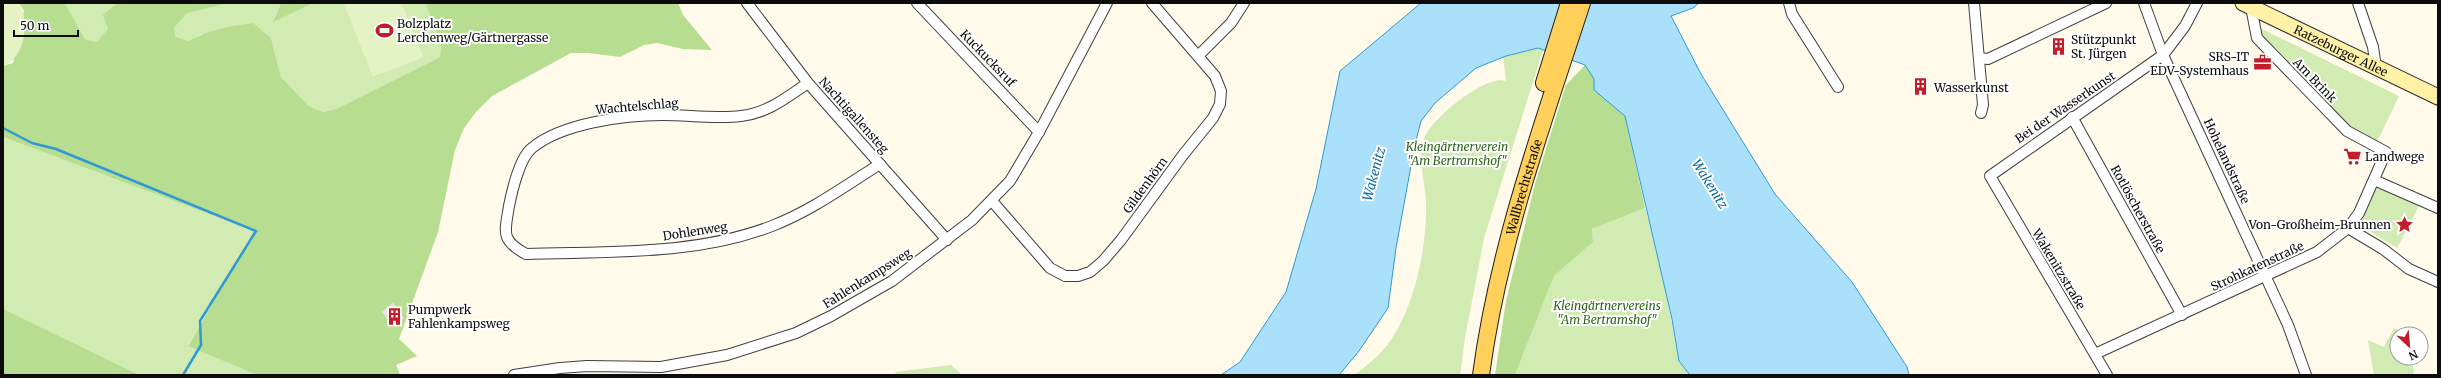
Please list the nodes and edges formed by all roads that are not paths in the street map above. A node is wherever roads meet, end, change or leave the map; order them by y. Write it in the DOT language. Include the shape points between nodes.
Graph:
graph roads {
  1 [pos="747,3"];
  2 [pos="917,3"];
  3 [pos="1107,3"];
  4 [pos="1152,3"];
  5 [pos="1244,3"];
  6 [pos="1569,3"];
  7 [pos="1582,3"];
  8 [pos="1789,3"];
  9 [pos="1974,3"];
  10 [pos="2106,3"];
  11 [pos="2144,3"];
  12 [pos="2197,3"];
  13 [pos="2358,3"];
  14 [pos="2247,5"];
  15 [pos="1199,55"];
  16 [pos="2164,55"];
  17 [pos="1979,58"];
  18 [pos="2376,68"];
  19 [pos="808,83"];
  20 [pos="1838,87"];
  21 [pos="2438,98"];
  22 [pos="1981,113"];
  23 [pos="2072,117"];
  24 [pos="1537,124"];
  25 [pos="1040,132"];
  26 [pos="2386,152"];
  27 [pos="880,164"];
  28 [pos="1990,176"];
  29 [pos="2374,180"];
  30 [pos="992,201"];
  31 [pos="2438,208"];
  32 [pos="2348,228"];
  33 [pos="505,234"];
  34 [pos="947,240"];
  35 [pos="2267,277"];
  36 [pos="2438,282"];
  37 [pos="2182,315"];
  38 [pos="2095,354"];
  39 [pos="528,374"];
  40 [pos="514,375"];
  41 [pos="1471,375"];
  42 [pos="1481,375"];
  43 [pos="2107,375"];
  44 [pos="2306,375"];
  1 -- 19 [label="street, Nachtigallensteg"];
  2 -- 25 [label="street, Kuckucksruf"];
  3 -- 25 [label="street, Fahlenkampsweg"];
  4 -- 15 [label="street, Gildenhörn"];
  5 -- 15 [label="street" via="1232,23"];
  6 -- 24 [label="main road, Wallbrechtstraße"];
  7 -- 24 [label="main road, Wallbrechtstraße"];
  8 -- 20 [label="street" via="1792,14"];
  9 -- 17 [label="street"];
  10 -- 17 [label="street" via="1988,59"];
  11 -- 16 [label="street, Hohelandstraße"];
  12 -- 16 [label="street, Bei der Wasserkunst" via="2185,26"];
  13 -- 18 [label="street" via="2373,47"];
  14 -- 18 [label="main road, Ratzeburger Allee"];
  14 -- 26 [label="street, Am Brink" via="2257,38 2347,131"];
  15 -- 30 [label="street, Gildenhörn" via="1216,76 1221,91 1220,104 1213,118 1183,154 1121,240 1095,269 1071,276 1057,273"];
  16 -- 23 [label="street, Bei der Wasserkunst"];
  16 -- 35 [label="street, Hohelandstraße"];
  17 -- 22 [label="street" via="1983,105"];
  18 -- 21 [label="main road, Ratzeburger Allee"];
  19 -- 27 [label="street, Nachtigallensteg"];
  19 -- 33 [label="street, Wachtelschlag" via="770,109 742,116 660,115 616,119 579,126 553,136 531,148 521,165 511,199"];
  23 -- 28 [label="street, Bei der Wasserkunst"];
  23 -- 37 [label="street, Rotlöscherstraße"];
  24 -- 41 [label="main road, Wallbrechtstraße" via="1499,234 1484,297"];
  24 -- 42 [label="main road, Wallbrechtstraße" via="1508,236"];
  25 -- 30 [label="street, Fahlenkampsweg" via="1010,181"];
  26 -- 29 [label="street, Strohkatenstraße"];
  27 -- 33 [label="street, Dohlenweg" via="819,203 772,226 721,242 664,250 526,254 511,246"];
  27 -- 34 [label="street, Nachtigallensteg"];
  28 -- 38 [label="street, Wakenitzstraße"];
  29 -- 31 [label="street"];
  29 -- 32 [label="street, Strohkatenstraße" via="2364,204"];
  30 -- 34 [label="street, Fahlenkampsweg"];
  32 -- 35 [label="street, Strohkatenstraße" via="2317,252"];
  32 -- 36 [label="street" via="2383,249 2409,269"];
  34 -- 39 [label="street, Fahlenkampsweg" via="892,281 796,334 772,343 700,362 661,367 587,366"];
  35 -- 37 [label="street, Strohkatenstraße"];
  35 -- 44 [label="street, Hohelandstraße"];
  37 -- 38 [label="street, Strohkatenstraße"];
  38 -- 43 [label="street, Wakenitzstraße"];
  39 -- 40 [label="street, Fahlenkampsweg"];
}
